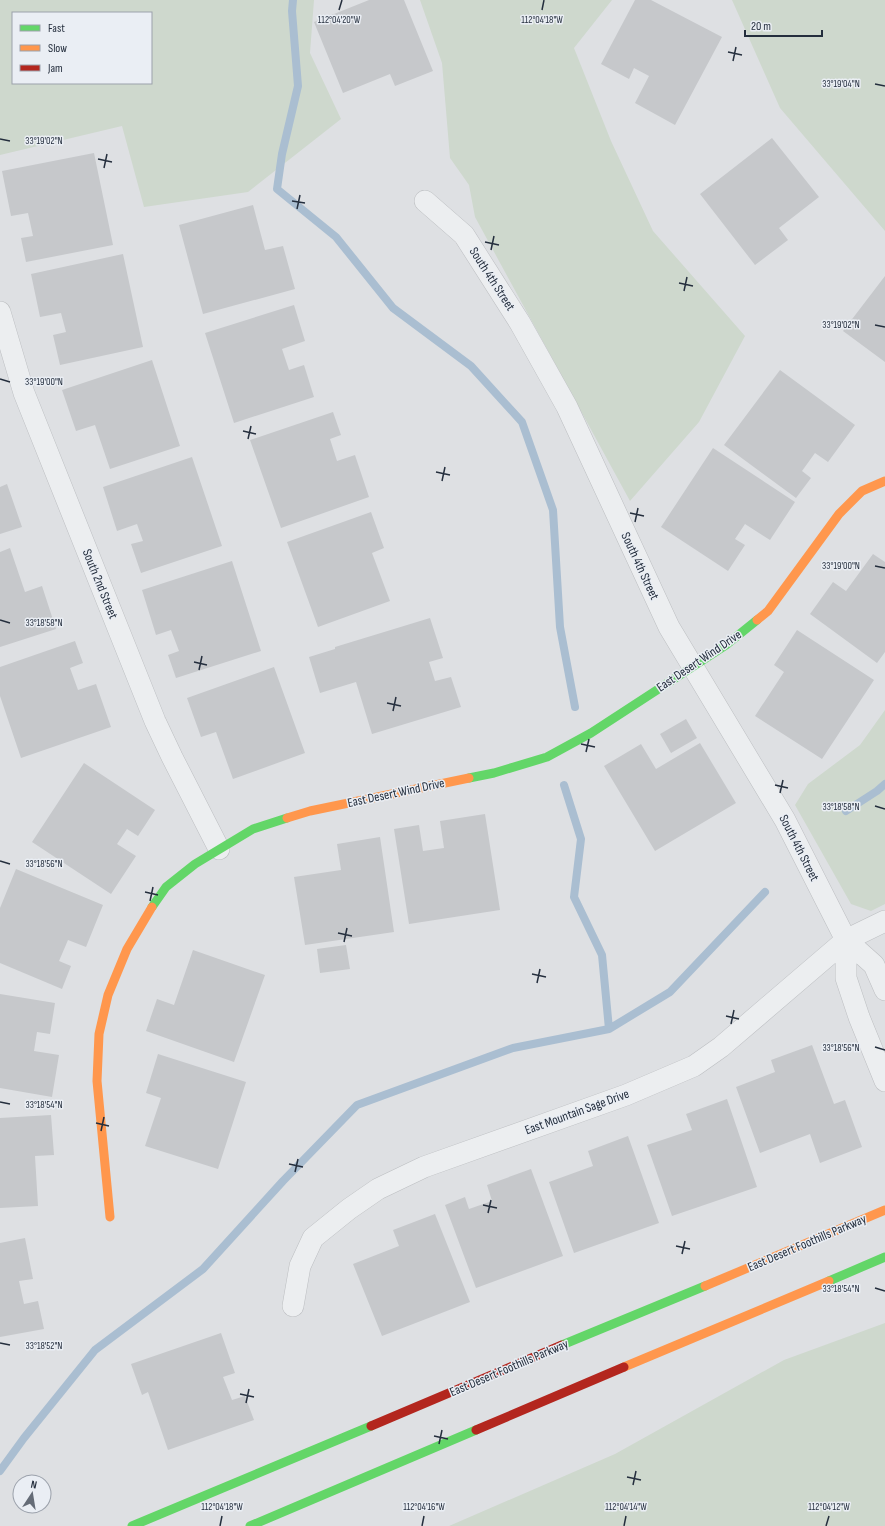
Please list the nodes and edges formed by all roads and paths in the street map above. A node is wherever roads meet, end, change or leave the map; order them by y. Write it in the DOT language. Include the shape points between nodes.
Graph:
graph roads {
  1 [pos="425,201"];
  2 [pos="0,312"];
  3 [pos="885,481"];
  4 [pos="692,667"];
  5 [pos="219,849"];
  6 [pos="885,921"];
  7 [pos="846,940"];
  8 [pos="885,990"];
  9 [pos="883,1070"];
  10 [pos="885,1210"];
  11 [pos="110,1217"];
  12 [pos="885,1257"];
  13 [pos="293,1306"];
  14 [pos="132,1526"];
  15 [pos="250,1526"];
  1 -- 4 [label="street, South 4th Street" via="464,235 520,323 567,407 669,627"];
  2 -- 5 [label="street, South 2nd Street" via="26,400 152,714"];
  3 -- 4 [label="street, East Desert Wind Drive" via="862,490 839,514 768,611 726,645"];
  4 -- 5 [label="street, East Desert Wind Drive" via="590,733 547,757 494,773 310,811 253,829"];
  4 -- 7 [label="street, South 4th Street" via="785,820"];
  5 -- 11 [label="street, East Desert Wind Drive" via="166,887 127,949 108,995 99,1034 97,1081"];
  6 -- 7 [label="street, East Mountain Sage Drive"];
  7 -- 8 [label="street, South 4th Street" via="874,964"];
  7 -- 9 [label="street, South 4th Street" via="846,978 859,1017"];
  7 -- 13 [label="street, East Mountain Sage Drive" via="721,1047 694,1066 626,1094 424,1167 378,1189 313,1238 300,1266"];
  10 -- 14 [label="street, East Desert Foothills Parkway"];
  12 -- 15 [label="street"];
}
